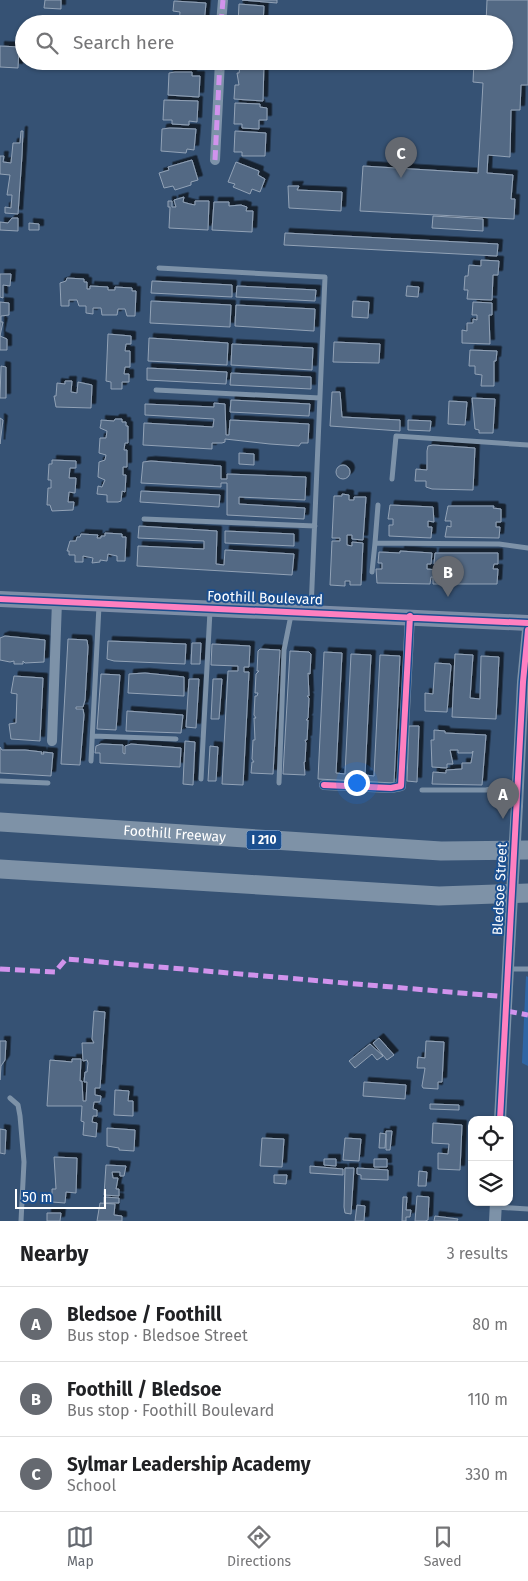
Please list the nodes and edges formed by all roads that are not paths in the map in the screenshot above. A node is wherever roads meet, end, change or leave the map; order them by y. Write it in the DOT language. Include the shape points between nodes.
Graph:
graph roads {
  1 [pos="223,0"];
  2 [pos="222,15"];
  3 [pos="220,70"];
  4 [pos="215,160"];
  5 [pos="159,268"];
  6 [pos="156,390"];
  7 [pos="320,398"];
  8 [pos="528,445"];
  9 [pos="392,480"];
  10 [pos="378,505"];
  11 [pos="144,519"];
  12 [pos="315,526"];
  13 [pos="375,544"];
  14 [pos="528,548"];
  15 [pos="372,572"];
  16 [pos="0,599"];
  17 [pos="57,601"];
  18 [pos="99,603"];
  19 [pos="210,608"];
  20 [pos="292,612"];
  21 [pos="311,612"];
  22 [pos="410,616"];
  23 [pos="528,623"];
  24 [pos="528,630"];
  25 [pos="93,736"];
  26 [pos="176,739"];
  27 [pos="52,740"];
  28 [pos="92,761"];
  29 [pos="201,779"];
  30 [pos="0,781"];
  31 [pos="48,783"];
  32 [pos="279,783"];
  33 [pos="518,783"];
  34 [pos="324,786"];
  35 [pos="422,790"];
  36 [pos="0,822"];
  37 [pos="528,850"];
  38 [pos="0,869"];
  39 [pos="528,893"];
  40 [pos="509,969"];
  41 [pos="528,969"];
  42 [pos="10,1098"];
  43 [pos="500,1116"];
  44 [pos="495,1206"];
  45 [pos="506,1206"];
  46 [pos="528,1208"];
  47 [pos="21,1221"];
  48 [pos="494,1221"];
  1 -- 2 [label="street"];
  3 -- 4 [label="street"];
  5 -- 7 [label="lane" via="325,277"];
  6 -- 7 [label="lane"];
  7 -- 12 [label="lane"];
  8 -- 9 [label="lane" via="396,436"];
  10 -- 13 [label="lane"];
  11 -- 12 [label="lane"];
  12 -- 21 [label="lane"];
  13 -- 14 [label="lane" via="499,544"];
  13 -- 15 [label="lane"];
  16 -- 17 [label="main road, Foothill Boulevard"];
  17 -- 18 [label="main road, Foothill Boulevard"];
  17 -- 27 [label="street"];
  18 -- 19 [label="main road, Foothill Boulevard"];
  18 -- 25 [label="lane"];
  19 -- 20 [label="main road, Foothill Boulevard"];
  19 -- 29 [label="lane"];
  20 -- 21 [label="main road, Foothill Boulevard"];
  20 -- 32 [label="lane" via="284,650"];
  21 -- 22 [label="main road, Foothill Boulevard"];
  22 -- 23 [label="main road, Foothill Boulevard"];
  22 -- 34 [label="street" via="400,786"];
  24 -- 33 [label="street, Bledsoe Street"];
  25 -- 26 [label="lane"];
  25 -- 28 [label="lane"];
  30 -- 31 [label="lane"];
  33 -- 35 [label="lane" via="486,790"];
  33 -- 40 [label="street, Bledsoe Street, bridge"];
  36 -- 37 [label="highway, Foothill Freeway / I 210" via="441,851"];
  38 -- 39 [label="highway" via="439,896"];
  40 -- 41 [label="lane"];
  40 -- 43 [label="street, Bledsoe Street"];
  42 -- 47 [label="lane" via="18,1105 20,1116 24,1162"];
  44 -- 48 [label="street"];
  45 -- 46 [label="lane"];
}
